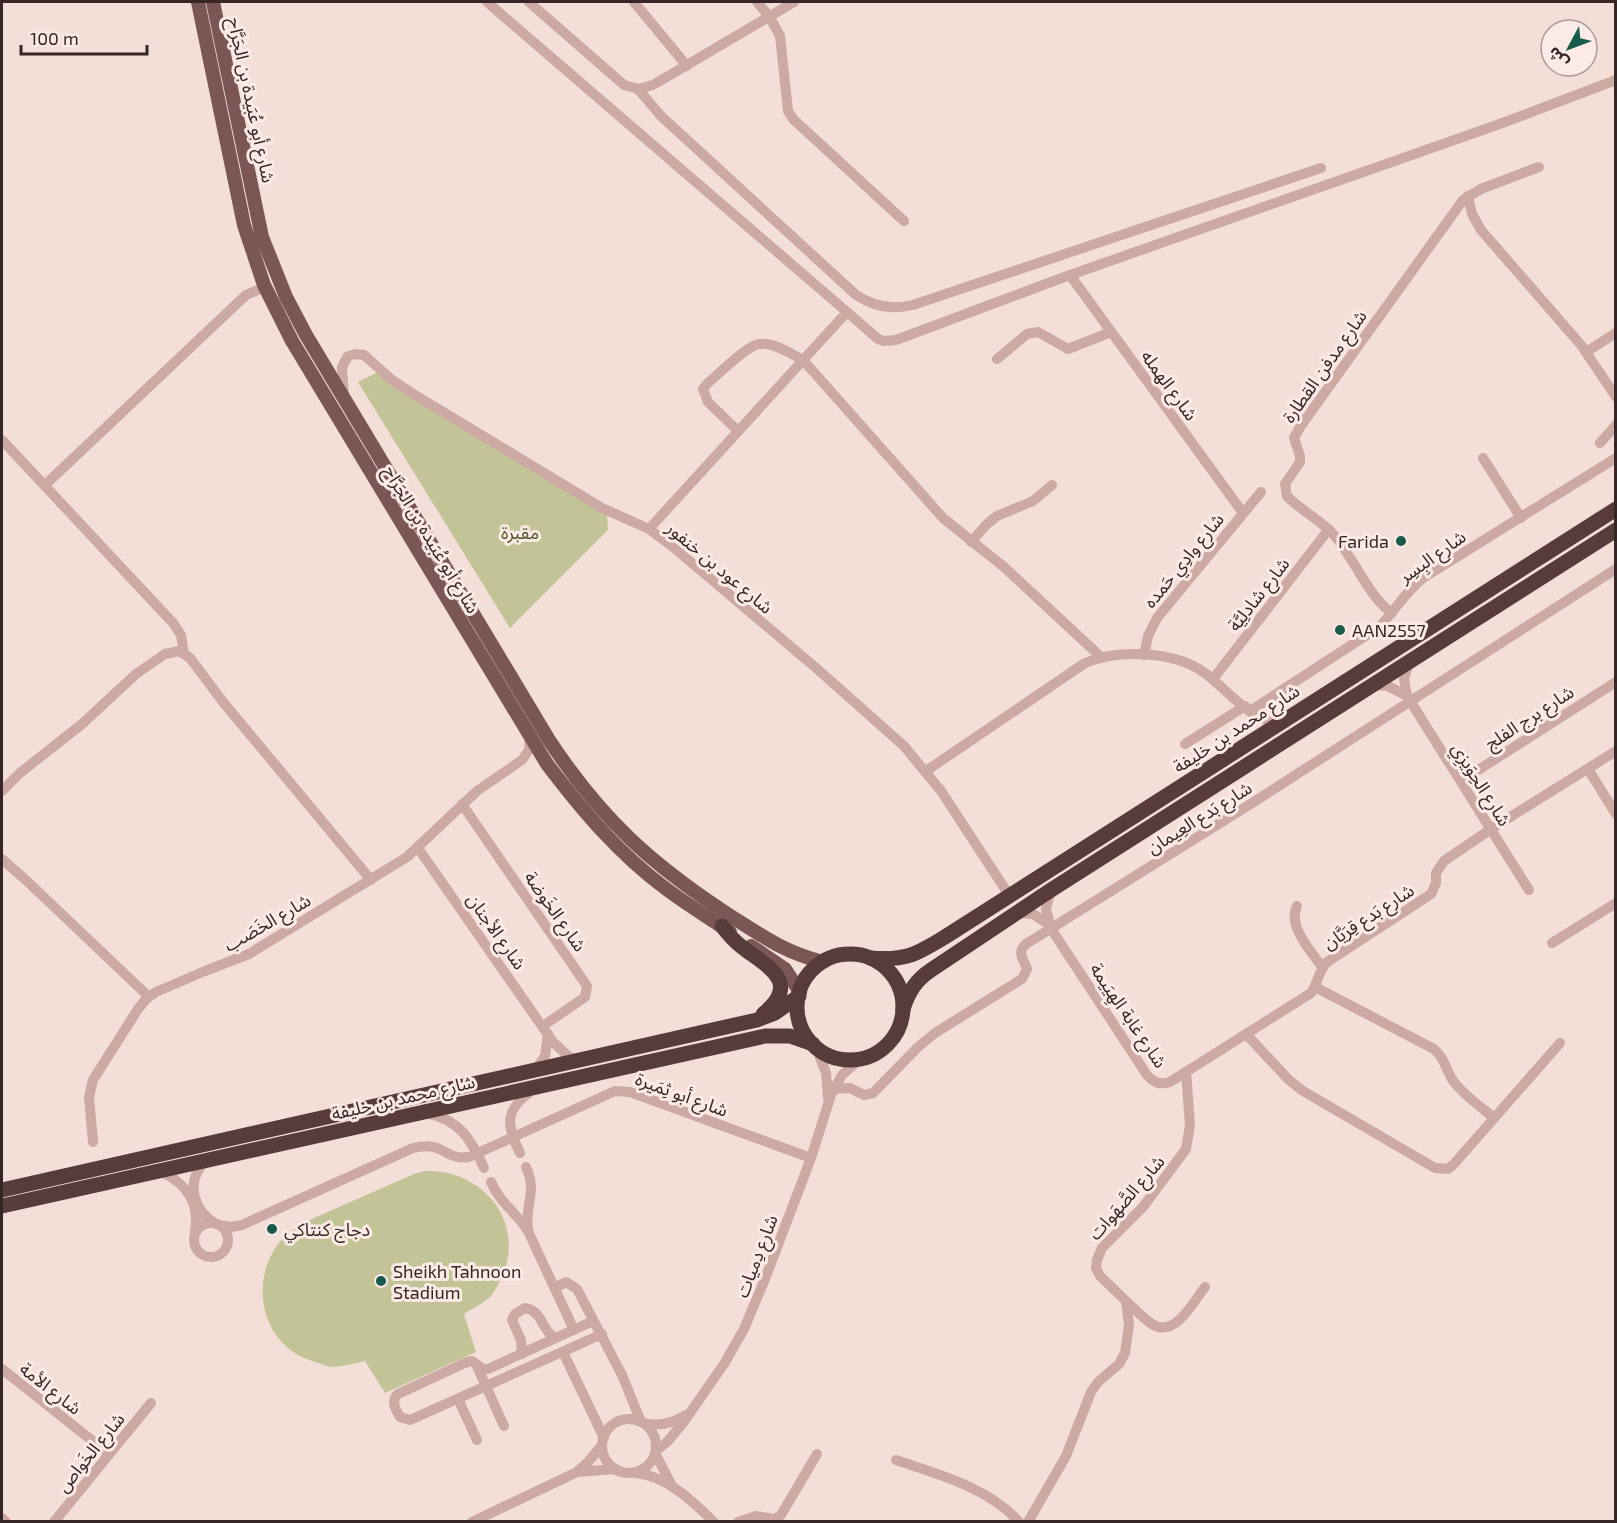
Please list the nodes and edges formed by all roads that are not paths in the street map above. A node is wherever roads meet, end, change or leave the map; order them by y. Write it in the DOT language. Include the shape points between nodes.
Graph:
graph roads {
  1 [pos="198,2"];
  2 [pos="213,2"];
  3 [pos="487,2"];
  4 [pos="529,2"];
  5 [pos="634,2"];
  6 [pos="757,2"];
  7 [pos="794,2"];
  8 [pos="769,16"];
  9 [pos="687,66"];
  10 [pos="1616,80"];
  11 [pos="638,88"];
  12 [pos="1539,167"];
  13 [pos="1321,168"];
  14 [pos="1468,196"];
  15 [pos="904,221"];
  16 [pos="1070,275"];
  17 [pos="265,287"];
  18 [pos="847,312"];
  19 [pos="1111,332"];
  20 [pos="1616,333"];
  21 [pos="1586,352"];
  22 [pos="997,359"];
  23 [pos="803,360"];
  24 [pos="1616,397"];
  25 [pos="344,399"];
  26 [pos="1616,425"];
  27 [pos="738,431"];
  28 [pos="2,440"];
  29 [pos="1600,443"];
  30 [pos="1483,458"];
  31 [pos="1616,458"];
  32 [pos="45,485"];
  33 [pos="1052,485"];
  34 [pos="1261,492"];
  35 [pos="1616,509"];
  36 [pos="1243,513"];
  37 [pos="1521,518"];
  38 [pos="649,529"];
  39 [pos="1329,529"];
  40 [pos="1616,530"];
  41 [pos="970,542"];
  42 [pos="1616,569"];
  43 [pos="1392,613"];
  44 [pos="183,653"];
  45 [pos="1143,655"];
  46 [pos="1101,657"];
  47 [pos="1410,662"];
  48 [pos="1213,679"];
  49 [pos="1616,682"];
  50 [pos="1374,685"];
  51 [pos="1408,698"];
  52 [pos="1247,709"];
  53 [pos="1283,722"];
  54 [pos="530,737"];
  55 [pos="1251,742"];
  56 [pos="1185,744"];
  57 [pos="1616,751"];
  58 [pos="522,760"];
  59 [pos="547,764"];
  60 [pos="1588,769"];
  61 [pos="926,771"];
  62 [pos="1461,781"];
  63 [pos="2,791"];
  64 [pos="462,804"];
  65 [pos="1616,814"];
  66 [pos="1491,829"];
  67 [pos="418,848"];
  68 [pos="2,859"];
  69 [pos="370,880"];
  70 [pos="1052,890"];
  71 [pos="1529,890"];
  72 [pos="1009,895"];
  73 [pos="1616,903"];
  74 [pos="1297,906"];
  75 [pos="1016,913"];
  76 [pos="722,926"];
  77 [pos="1052,928"];
  78 [pos="1551,943"];
  79 [pos="870,958"];
  80 [pos="823,962"];
  81 [pos="1322,968"];
  82 [pos="1315,987"];
  83 [pos="799,994"];
  84 [pos="149,997"];
  85 [pos="903,1008"];
  86 [pos="757,1020"];
  87 [pos="546,1030"];
  88 [pos="1246,1034"];
  89 [pos="1560,1043"];
  90 [pos="814,1046"];
  91 [pos="860,1059"];
  92 [pos="575,1060"];
  93 [pos="537,1068"];
  94 [pos="1186,1072"];
  95 [pos="535,1088"];
  96 [pos="834,1089"];
  97 [pos="828,1101"];
  98 [pos="420,1112"];
  99 [pos="1494,1118"];
  100 [pos="509,1125"];
  101 [pos="462,1131"];
  102 [pos="512,1138"];
  103 [pos="93,1142"];
  104 [pos="520,1153"];
  105 [pos="478,1154"];
  106 [pos="811,1158"];
  107 [pos="206,1162"];
  108 [pos="526,1167"];
  109 [pos="484,1168"];
  110 [pos="162,1172"];
  111 [pos="491,1182"];
  112 [pos="2,1190"];
  113 [pos="531,1196"];
  114 [pos="194,1201"];
  115 [pos="2,1206"];
  116 [pos="507,1206"];
  117 [pos="218,1224"];
  118 [pos="242,1225"];
  119 [pos="528,1230"];
  120 [pos="195,1232"];
  121 [pos="227,1243"];
  122 [pos="1205,1287"];
  123 [pos="555,1288"];
  124 [pos="1126,1301"];
  125 [pos="593,1321"];
  126 [pos="574,1330"];
  127 [pos="602,1334"];
  128 [pos="555,1338"];
  129 [pos="563,1352"];
  130 [pos="522,1354"];
  131 [pos="476,1363"];
  132 [pos="2,1369"];
  133 [pos="486,1386"];
  134 [pos="458,1399"];
  135 [pos="151,1403"];
  136 [pos="691,1411"];
  137 [pos="642,1422"];
  138 [pos="504,1426"];
  139 [pos="477,1440"];
  140 [pos="603,1441"];
  141 [pos="656,1452"];
  142 [pos="109,1454"];
  143 [pos="817,1454"];
  144 [pos="896,1460"];
  145 [pos="616,1469"];
  146 [pos="577,1472"];
  147 [pos="633,1473"];
  148 [pos="672,1486"];
  149 [pos="2,1518"];
  150 [pos="6,1521"];
  151 [pos="54,1521"];
  152 [pos="472,1521"];
  153 [pos="714,1521"];
  154 [pos="738,1521"];
  155 [pos="1019,1521"];
  156 [pos="1028,1521"];
  1 -- 17 [label="main road, شارع أبو عُبَيدة بن الجَرَّاح" via="244,225"];
  2 -- 25 [label="main road, شارع أبو عُبَيدة بن الجَرَّاح" via="262,237 286,297"];
  3 -- 18 [label="street"];
  4 -- 11 [label="street" via="624,84"];
  5 -- 9 [label="street"];
  6 -- 8 [label="street"];
  7 -- 8 [label="street"];
  8 -- 9 [label="street"];
  8 -- 15 [label="street" via="780,36 788,111 793,119"];
  9 -- 11 [label="street" via="653,85"];
  10 -- 16 [label="street"];
  11 -- 13 [label="street" via="661,116 855,294 886,307 913,305"];
  12 -- 14 [label="street, شارع مدفن القطارة"];
  14 -- 21 [label="street" via="1481,230"];
  14 -- 39 [label="street, شارع مدفن القطارة" via="1296,432 1294,444 1300,462 1288,478 1285,490 1291,501"];
  16 -- 18 [label="street" via="891,342 878,339"];
  16 -- 19 [label="street, شارع الهمله"];
  17 -- 32 [label="street" via="246,295"];
  17 -- 54 [label="main road, شارع أبو عُبَيدة بن الجَرَّاح" via="292,341"];
  18 -- 23 [label="street"];
  19 -- 22 [label="street" via="1068,349 1038,332 1027,334"];
  19 -- 36 [label="street, شارع الهمله"];
  20 -- 21 [label="street"];
  21 -- 24 [label="street"];
  23 -- 27 [label="street"];
  23 -- 27 [label="street" via="772,345 759,344 750,347 706,384 703,389 708,402"];
  23 -- 41 [label="street" via="943,518"];
  25 -- 38 [label="street, شارع عود بن خنفور" via="342,367 348,356 364,355 414,395 602,508"];
  25 -- 80 [label="main road, شارع أبو عُبَيدة بن الجَرَّاح" via="549,741 599,808 638,848 688,888 787,951"];
  26 -- 29 [label="street"];
  27 -- 38 [label="street"];
  28 -- 32 [label="street"];
  30 -- 37 [label="street"];
  31 -- 37 [label="street, شارع البِسِر"];
  32 -- 44 [label="street" via="173,623 181,636"];
  33 -- 41 [label="street" via="1033,501 997,516"];
  34 -- 36 [label="street, شارع وادِي حَمده"];
  35 -- 53 [label="highway, شارع محمد بن خليفة"];
  36 -- 45 [label="street, شارع وادِي حَمده" via="1157,618"];
  37 -- 43 [label="street, شارع البِسِر" via="1423,578"];
  38 -- 61 [label="street, شارع عود بن خنفور" via="822,674 904,746"];
  39 -- 43 [label="street, شارع مدفن القطارة"];
  39 -- 48 [label="street, شارع شادلِيَّة"];
  40 -- 47 [label="highway, شارع محمد بن خليفة"];
  41 -- 46 [label="street" via="1004,567"];
  42 -- 51 [label="street, شارع بَدع العِيمان"];
  43 -- 52 [label="street, شارع البِسِر" via="1378,627"];
  44 -- 63 [label="street" via="169,652 142,670"];
  44 -- 69 [label="street"];
  45 -- 46 [label="street"];
  45 -- 48 [label="street" via="1191,664"];
  46 -- 61 [label="street" via="1075,670"];
  47 -- 50 [label="highway, شارع محمد بن خليفة"];
  47 -- 51 [label="street" via="1404,678"];
  48 -- 52 [label="street"];
  49 -- 62 [label="street, شارع برج الفلج"];
  50 -- 51 [label="street" via="1388,686"];
  50 -- 70 [label="highway, شارع محمد بن خليفة"];
  51 -- 62 [label="street, شارع الحِوَيزِي"];
  51 -- 77 [label="street, شارع بَدع العِيمان" via="1249,805"];
  52 -- 53 [label="street" via="1271,723"];
  52 -- 55 [label="street" via="1257,727"];
  52 -- 56 [label="street, شارع البِسِر" via="1223,719"];
  53 -- 55 [label="highway, شارع محمد بن خليفة"];
  54 -- 58 [label="street" via="529,750"];
  54 -- 59 [label="main road, شارع أبو عُبَيدة بن الجَرَّاح"];
  55 -- 72 [label="highway, شارع محمد بن خليفة"];
  57 -- 60 [label="street"];
  58 -- 59 [label="street"];
  58 -- 64 [label="street, شارع الخَصَب"];
  59 -- 76 [label="main road, شارع أبو عُبَيدة بن الجَرَّاح" via="597,827 632,861 671,893"];
  60 -- 65 [label="street"];
  60 -- 66 [label="street"];
  61 -- 72 [label="street, شارع عود بن خنفور"];
  62 -- 66 [label="street, شارع الحِوَيزِي"];
  64 -- 67 [label="street, شارع الخَصَب"];
  64 -- 87 [label="street, شارع الخَوضة" via="587,986 585,997"];
  66 -- 71 [label="street, شارع الحِوَيزِي"];
  66 -- 81 [label="street, شارع بَدع قِرَيَّان" via="1444,861 1427,898"];
  67 -- 69 [label="street, شارع الخَصَب"];
  67 -- 87 [label="street, شارع الأجنان"];
  68 -- 84 [label="street"];
  69 -- 84 [label="street, شارع الخَصَب" via="249,954"];
  70 -- 75 [label="highway, شارع محمد بن خليفة"];
  70 -- 77 [label="street, شارع غابة الهِيَيمة" via="1046,909"];
  72 -- 79 [label="highway, شارع محمد بن خليفة" via="913,955 892,960"];
  73 -- 78 [label="street"];
  74 -- 81 [label="street" via="1295,923"];
  75 -- 77 [label="street, شارع غابة الهِيَيمة" via="1039,917"];
  75 -- 85 [label="highway, شارع محمد بن خليفة" via="920,977"];
  76 -- 83 [label="main road, شارع أبو عُبَيدة بن الجَرَّاح" via="785,969"];
  76 -- 86 [label="highway" via="740,945 771,967 778,979 777,1000"];
  77 -- 94 [label="street, شارع غابة الهِيَيمة" via="1151,1080 1164,1084"];
  77 -- 96 [label="street, شارع بَدع العِيمان" via="1021,950 1026,969 1022,980 935,1033 876,1092 867,1095 850,1088"];
  79 -- 80 [label="highway" via="846,954"];
  79 -- 85 [label="highway" via="894,978"];
  80 -- 83 [label="highway" via="812,970"];
  81 -- 82 [label="street, شارع بَدع قِرَيَّان"];
  82 -- 88 [label="street, شارع غابة الهِيَيمة"];
  82 -- 99 [label="street" via="1434,1048 1452,1079"];
  83 -- 86 [label="highway, شارع محمد بن خليفة" via="775,1013"];
  83 -- 90 [label="highway" via="800,1022"];
  84 -- 103 [label="street, شارع الخَصَب" via="93,1080 89,1097"];
  85 -- 91 [label="highway" via="900,1026 891,1042"];
  86 -- 92 [label="highway, شارع محمد بن خليفة"];
  87 -- 92 [label="street, شارع الأجنان" via="560,1049"];
  87 -- 93 [label="street" via="545,1056"];
  88 -- 94 [label="street, شارع غابة الهِيَيمة"];
  88 -- 99 [label="street" via="1303,1091 1435,1168 1454,1165"];
  89 -- 99 [label="street"];
  90 -- 91 [label="highway" via="829,1056"];
  90 -- 95 [label="highway, شارع محمد بن خليفة" via="790,1036 765,1036"];
  90 -- 97 [label="street, شارع دِميات" via="826,1073"];
  91 -- 96 [label="street, شارع دِميات" via="842,1075"];
  92 -- 93 [label="highway, شارع محمد بن خليفة"];
  93 -- 112 [label="highway, شارع محمد بن خليفة"];
  94 -- 124 [label="street, شارع الصَّهَوات" via="1190,1125 1186,1149 1143,1207 1102,1248 1097,1260 1100,1276"];
  95 -- 98 [label="highway, شارع محمد بن خليفة"];
  95 -- 100 [label="street" via="519,1101"];
  96 -- 97 [label="street, شارع دِميات"];
  97 -- 106 [label="street, شارع دِميات"];
  98 -- 101 [label="street" via="442,1118"];
  98 -- 107 [label="highway, شارع محمد بن خليفة"];
  100 -- 101 [label="street" via="501,1139 493,1142 485,1143"];
  100 -- 102 [label="street"];
  101 -- 105 [label="street"];
  102 -- 104 [label="street"];
  102 -- 105 [label="street, شارع أبو ثِمَيرة"];
  102 -- 106 [label="street, شارع أبو ثِمَيرة" via="608,1094 623,1091"];
  105 -- 109 [label="street"];
  105 -- 118 [label="street, شارع أبو ثِمَيرة" via="462,1158 436,1146 413,1148"];
  106 -- 136 [label="street, شارع دِميات" via="744,1329"];
  107 -- 110 [label="highway, شارع محمد بن خليفة"];
  107 -- 114 [label="street" via="195,1178"];
  108 -- 113 [label="street" via="532,1181"];
  110 -- 114 [label="street" via="182,1184"];
  110 -- 115 [label="highway, شارع محمد بن خليفة"];
  111 -- 116 [label="street"];
  113 -- 116 [label="street" via="521,1205"];
  113 -- 119 [label="street"];
  114 -- 117 [label="street" via="203,1215"];
  114 -- 120 [label="street"];
  116 -- 119 [label="street"];
  117 -- 118 [label="street, شارع أبو ثِمَيرة"];
  117 -- 120 [label="street" via="204,1224"];
  117 -- 121 [label="street" via="226,1232"];
  118 -- 121 [label="street, شارع أبو ثِمَيرة"];
  119 -- 123 [label="street"];
  120 -- 121 [label="street" via="195,1246 205,1256 218,1255"];
  122 -- 124 [label="street, شارع الصَّهَوات" via="1177,1322 1166,1327 1154,1325"];
  123 -- 125 [label="street" via="562,1283 574,1286"];
  123 -- 126 [label="street"];
  124 -- 156 [label="street" via="1129,1325 1125,1353 1091,1392 1066,1456"];
  125 -- 126 [label="street"];
  125 -- 127 [label="street"];
  126 -- 128 [label="street"];
  127 -- 129 [label="street"];
  127 -- 137 [label="street"];
  128 -- 130 [label="street"];
  128 -- 130 [label="street" via="538,1314 525,1308 513,1320"];
  129 -- 133 [label="street"];
  129 -- 140 [label="street"];
  130 -- 131 [label="street" via="488,1369"];
  131 -- 133 [label="street"];
  131 -- 134 [label="street" via="467,1362 398,1394 394,1402 400,1417 410,1420"];
  132 -- 142 [label="street, شارع الأمة"];
  133 -- 134 [label="street"];
  133 -- 138 [label="street"];
  134 -- 139 [label="street"];
  135 -- 142 [label="street, شارع الخَواص"];
  136 -- 137 [label="street, شارع دِميات" via="668,1424"];
  136 -- 141 [label="street, شارع دِميات"];
  137 -- 140 [label="street" via="619,1421 607,1431"];
  137 -- 141 [label="street" via="654,1435"];
  140 -- 145 [label="street" via="604,1455"];
  140 -- 146 [label="street"];
  141 -- 147 [label="street" via="647,1467"];
  141 -- 148 [label="street"];
  142 -- 151 [label="street, شارع الخَواص"];
  143 -- 154 [label="street" via="781,1515"];
  144 -- 155 [label="street" via="988,1496"];
  145 -- 146 [label="street"];
  145 -- 147 [label="street"];
  146 -- 152 [label="street"];
  147 -- 148 [label="street" via="654,1476"];
  148 -- 153 [label="street"];
  149 -- 150 [label="street"];
}
